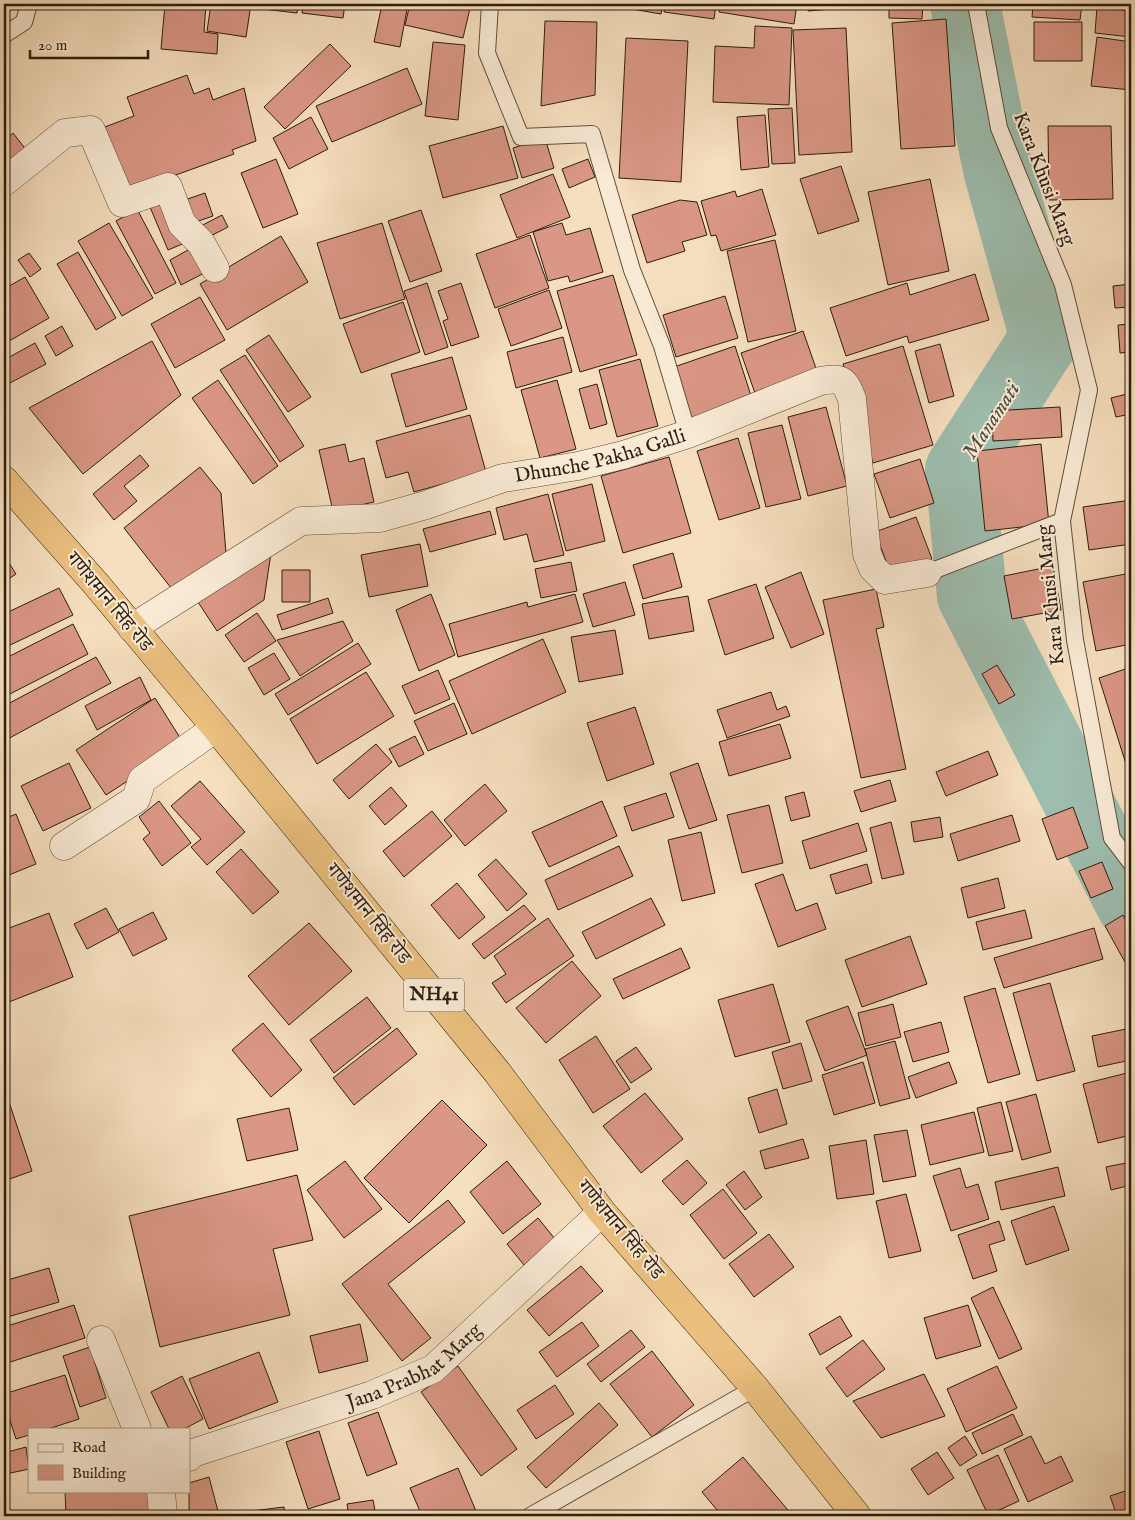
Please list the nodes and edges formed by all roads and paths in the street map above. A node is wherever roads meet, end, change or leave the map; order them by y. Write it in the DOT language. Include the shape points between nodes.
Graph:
graph roads {
  1 [pos="30,4"];
  2 [pos="490,4"];
  3 [pos="976,4"];
  4 [pos="4,35"];
  5 [pos="4,182"];
  6 [pos="215,268"];
  7 [pos="688,434"];
  8 [pos="5,484"];
  9 [pos="1062,521"];
  10 [pos="927,573"];
  11 [pos="132,628"];
  12 [pos="216,728"];
  13 [pos="64,846"];
  14 [pos="1131,863"];
  15 [pos="602,1212"];
  16 [pos="101,1340"];
  17 [pos="755,1388"];
  18 [pos="137,1428"];
  19 [pos="190,1457"];
  20 [pos="161,1492"];
  21 [pos="163,1516"];
  22 [pos="530,1516"];
  23 [pos="856,1516"];
  1 -- 4 [label="lane" via="24,22"];
  2 -- 7 [label="lane" via="487,53 521,137 592,134 632,270 662,346"];
  3 -- 9 [label="lane, Kara Khusi Marg" via="998,128 1063,285 1088,390"];
  5 -- 6 [label="street" via="65,133 91,130 122,203 168,186 182,224 201,244"];
  7 -- 10 [label="street, Dhunche Pakha Galli" via="820,382 837,379 846,384 852,398 867,554 873,568 884,580"];
  7 -- 11 [label="street, Dhunche Pakha Galli" via="578,466 503,478 380,518 301,521"];
  8 -- 11 [label="highway, गणेशमान सिंह रोड / NH41"];
  9 -- 10 [label="lane"];
  9 -- 14 [label="lane, Kara Khusi Marg" via="1075,640 1112,838"];
  11 -- 12 [label="highway, गणेशमान सिंह रोड / NH41"];
  12 -- 13 [label="street" via="142,780 136,798"];
  12 -- 15 [label="highway, गणेशमान सिंह रोड / NH41" via="497,1072"];
  15 -- 17 [label="highway, गणेशमान सिंह रोड / NH41"];
  15 -- 19 [label="street, Jana Prabhat Marg" via="433,1369 372,1395"];
  16 -- 18 [label="street"];
  17 -- 22 [label="lane"];
  17 -- 23 [label="highway, गणेशमान सिंह रोड / NH41"];
  20 -- 21 [label="street"];
}
